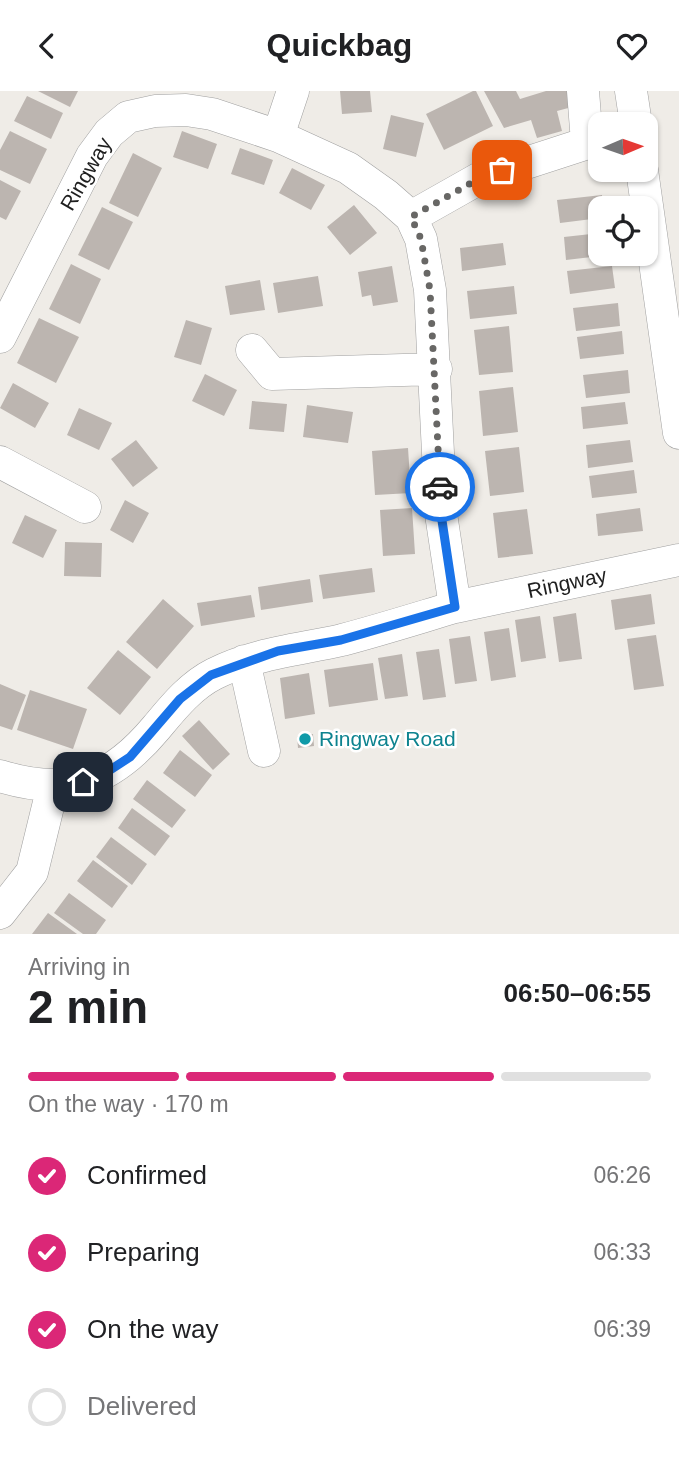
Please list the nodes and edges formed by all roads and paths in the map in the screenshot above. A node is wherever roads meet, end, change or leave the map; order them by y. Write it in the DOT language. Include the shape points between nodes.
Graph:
graph roads {
  1 [pos="293,91"];
  2 [pos="583,91"];
  3 [pos="631,91"];
  4 [pos="634,112"];
  5 [pos="588,113"];
  6 [pos="278,135"];
  7 [pos="588,142"];
  8 [pos="644,182"];
  9 [pos="411,217"];
  10 [pos="0,337"];
  11 [pos="252,351"];
  12 [pos="436,369"];
  13 [pos="676,390"];
  14 [pos="679,433"];
  15 [pos="0,462"];
  16 [pos="85,507"];
  17 [pos="679,560"];
  18 [pos="455,607"];
  19 [pos="244,661"];
  20 [pos="264,751"];
  21 [pos="0,776"];
  22 [pos="53,786"];
  23 [pos="0,913"];
  1 -- 6 [label="street"];
  2 -- 5 [label="street"];
  3 -- 4 [label="street"];
  6 -- 9 [label="street, Ringway" via="348,168"];
  6 -- 10 [label="street, Ringway" via="186,110 128,117 92,156"];
  7 -- 9 [label="street" via="480,178"];
  8 -- 13 [label="street"];
  9 -- 12 [label="street, Ringway" via="421,239 430,290"];
  11 -- 12 [label="street" via="272,374"];
  12 -- 18 [label="street, Ringway" via="441,514"];
  13 -- 14 [label="street"];
  15 -- 16 [label="street"];
  17 -- 18 [label="street, Ringway"];
  18 -- 19 [label="street, Ringway" via="341,640"];
  19 -- 20 [label="street"];
  19 -- 22 [label="street, Ringway" via="211,675 180,699 130,757 83,782"];
  21 -- 22 [label="street, Ringway"];
  22 -- 23 [label="street" via="32,872"];
}
